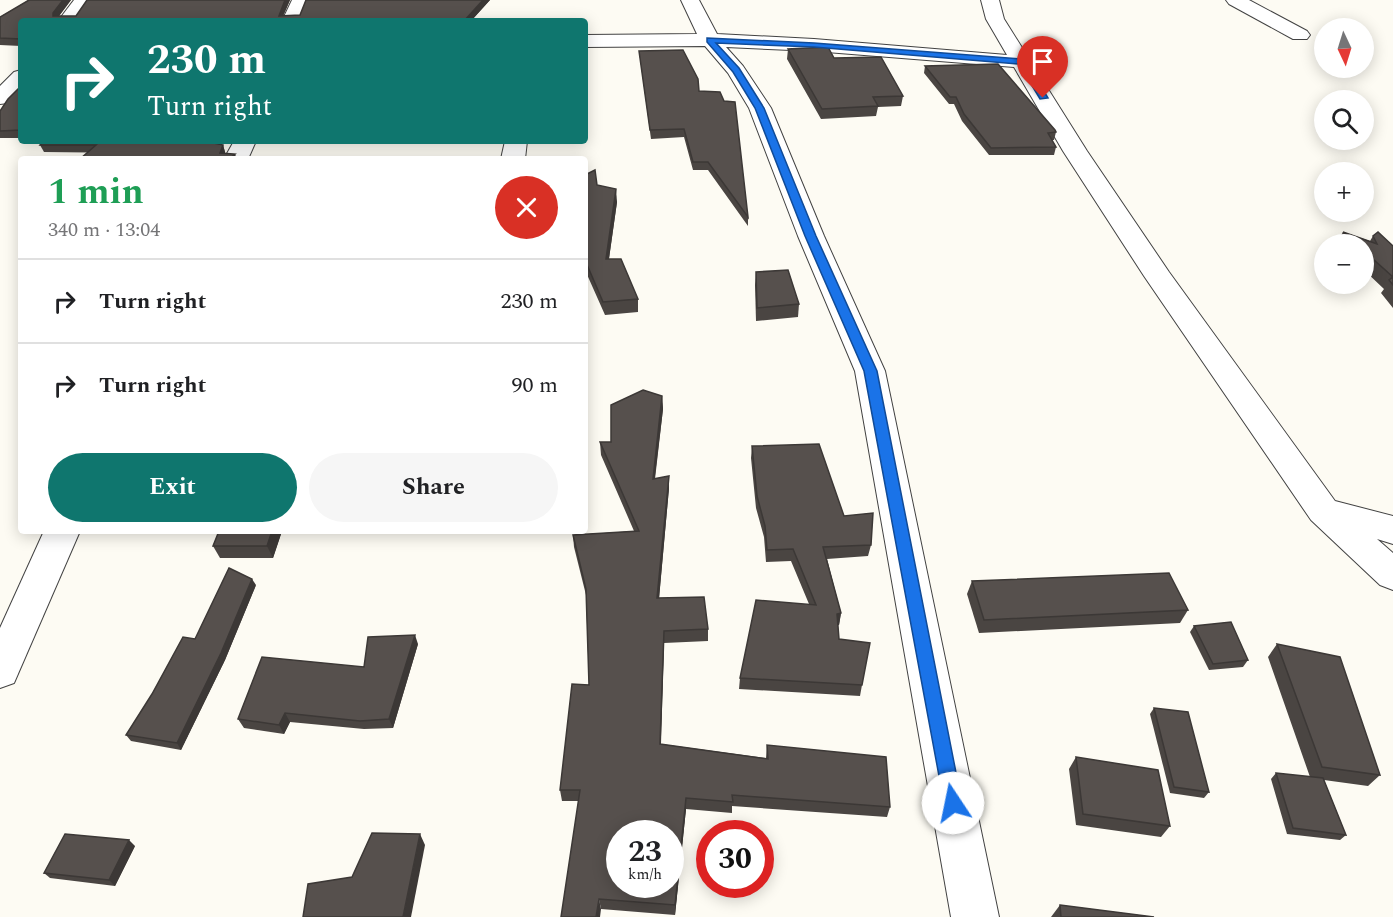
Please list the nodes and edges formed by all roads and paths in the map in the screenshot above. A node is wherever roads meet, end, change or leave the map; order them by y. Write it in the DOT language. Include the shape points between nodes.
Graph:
graph roads {
  1 [pos="83,0"];
  2 [pos="302,0"];
  3 [pos="690,0"];
  4 [pos="990,0"];
  5 [pos="1235,0"];
  6 [pos="69,18"];
  7 [pos="293,18"];
  8 [pos="1300,35"];
  9 [pos="710,40"];
  10 [pos="588,41"];
  11 [pos="1022,62"];
  12 [pos="18,79"];
  13 [pos="0,98"];
  14 [pos="1323,511"];
  15 [pos="1393,530"];
  16 [pos="61,534"];
  17 [pos="1393,575"];
  18 [pos="0,670"];
  19 [pos="975,917"];
  1 -- 6 [label="street"];
  2 -- 7 [label="street"];
  3 -- 9 [label="street"];
  4 -- 11 [label="street" via="995,19"];
  5 -- 8 [label="street"];
  9 -- 10 [label="street"];
  9 -- 11 [label="street"];
  9 -- 19 [label="street" via="736,70 760,108 870,371"];
  11 -- 14 [label="street" via="1075,151 1158,276"];
  12 -- 13 [label="street"];
  14 -- 15 [label="street"];
  14 -- 17 [label="street"];
  16 -- 18 [label="street"];
}
